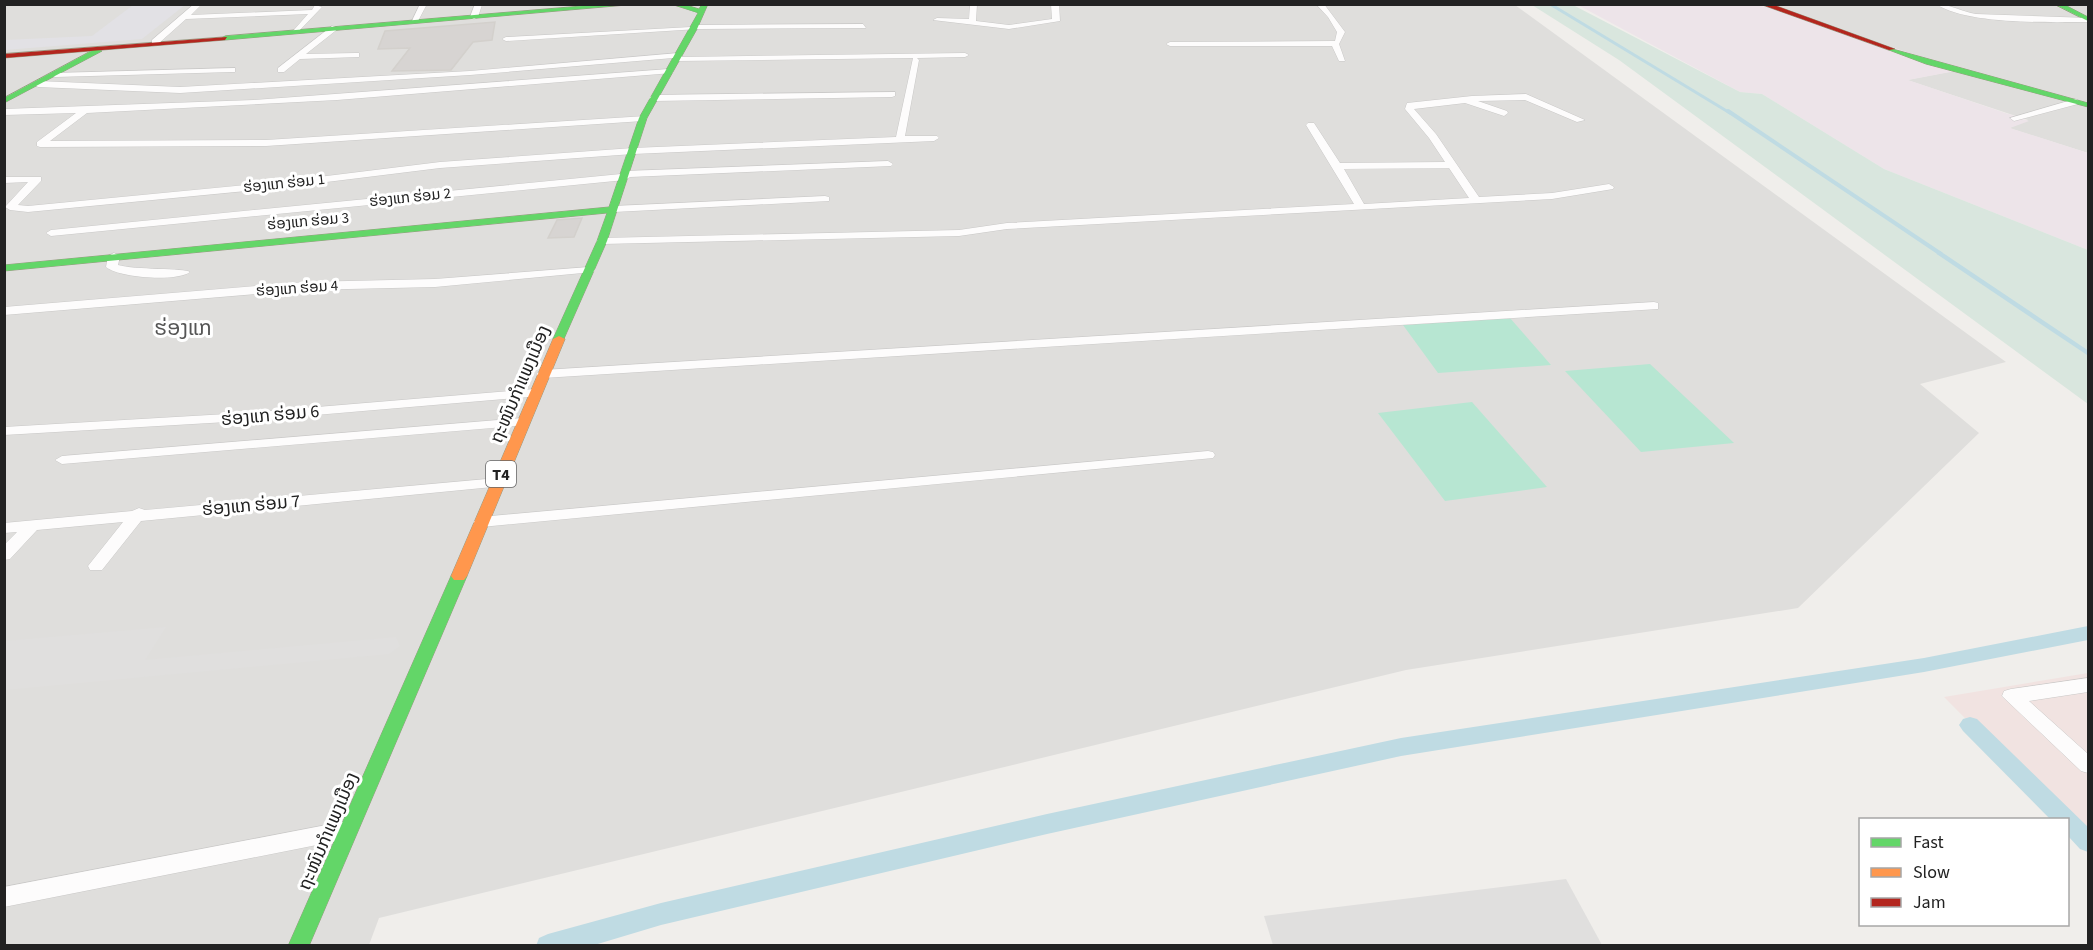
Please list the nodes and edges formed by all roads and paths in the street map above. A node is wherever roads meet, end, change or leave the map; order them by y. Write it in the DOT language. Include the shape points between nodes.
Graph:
graph roads {
  1 [pos="199,4"];
  2 [pos="424,4"];
  3 [pos="635,4"];
  4 [pos="674,4"];
  5 [pos="975,4"];
  6 [pos="1055,4"];
  7 [pos="1319,4"];
  8 [pos="1763,4"];
  9 [pos="1939,4"];
  10 [pos="2057,4"];
  11 [pos="581,6"];
  12 [pos="318,8"];
  13 [pos="703,8"];
  14 [pos="476,11"];
  15 [pos="185,17"];
  16 [pos="937,20"];
  17 [pos="2088,20"];
  18 [pos="414,21"];
  19 [pos="972,21"];
  20 [pos="863,26"];
  21 [pos="335,28"];
  22 [pos="695,28"];
  23 [pos="297,31"];
  24 [pos="506,39"];
  25 [pos="155,42"];
  26 [pos="1170,44"];
  27 [pos="1333,44"];
  28 [pos="107,46"];
  29 [pos="356,55"];
  30 [pos="965,55"];
  31 [pos="4,56"];
  32 [pos="296,57"];
  33 [pos="678,57"];
  34 [pos="915,60"];
  35 [pos="1342,60"];
  36 [pos="232,70"];
  37 [pos="281,70"];
  38 [pos="669,71"];
  39 [pos="54,75"];
  40 [pos="38,84"];
  41 [pos="892,94"];
  42 [pos="652,98"];
  43 [pos="1466,99"];
  44 [pos="4,101"];
  45 [pos="2082,103"];
  46 [pos="84,111"];
  47 [pos="4,112"];
  48 [pos="1504,113"];
  49 [pos="643,118"];
  50 [pos="2014,118"];
  51 [pos="1580,120"];
  52 [pos="1311,125"];
  53 [pos="934,138"];
  54 [pos="900,140"];
  55 [pos="633,151"];
  56 [pos="888,164"];
  57 [pos="1452,165"];
  58 [pos="1337,166"];
  59 [pos="625,176"];
  60 [pos="4,180"];
  61 [pos="1609,187"];
  62 [pos="825,199"];
  63 [pos="1476,201"];
  64 [pos="1361,207"];
  65 [pos="614,209"];
  66 [pos="51,232"];
  67 [pos="602,242"];
  68 [pos="114,256"];
  69 [pos="4,268"];
  70 [pos="589,270"];
  71 [pos="184,272"];
  72 [pos="1653,306"];
  73 [pos="4,311"];
  74 [pos="543,374"];
  75 [pos="535,393"];
  76 [pos="522,422"];
  77 [pos="4,431"];
  78 [pos="1208,455"];
  79 [pos="62,460"];
  80 [pos="498,483"];
  81 [pos="139,513"];
  82 [pos="481,522"];
  83 [pos="33,525"];
  84 [pos="4,528"];
  85 [pos="4,555"];
  86 [pos="96,566"];
  87 [pos="2088,685"];
  88 [pos="2088,765"];
  89 [pos="347,830"];
  90 [pos="4,897"];
  91 [pos="300,941"];
  1 -- 15 [label="street"];
  2 -- 18 [label="street"];
  3 -- 11 [label="main road"];
  4 -- 13 [label="main road"];
  5 -- 19 [label="street"];
  6 -- 19 [label="street" via="1058,20 1047,24 996,27"];
  7 -- 27 [label="street" via="1341,32 1338,42"];
  8 -- 45 [label="main road" via="1929,62"];
  9 -- 17 [label="street" via="1976,16"];
  10 -- 17 [label="main road"];
  11 -- 14 [label="main road"];
  12 -- 15 [label="street"];
  12 -- 23 [label="street"];
  13 -- 22 [label="main road, ຖະໜົນກຳແພງເມືອງ / T4"];
  14 -- 18 [label="main road"];
  15 -- 25 [label="street"];
  16 -- 19 [label="street"];
  18 -- 21 [label="main road"];
  20 -- 22 [label="street"];
  21 -- 23 [label="main road"];
  21 -- 32 [label="street"];
  22 -- 24 [label="street"];
  22 -- 33 [label="main road, ຖະໜົນກຳແພງເມືອງ / T4"];
  23 -- 25 [label="main road"];
  25 -- 28 [label="main road"];
  26 -- 27 [label="street"];
  27 -- 35 [label="street"];
  28 -- 31 [label="main road"];
  28 -- 39 [label="main road"];
  29 -- 32 [label="street"];
  30 -- 33 [label="street"];
  32 -- 37 [label="street"];
  33 -- 38 [label="main road, ຖະໜົນກຳແພງເມືອງ / T4"];
  33 -- 40 [label="street" via="180,90"];
  34 -- 54 [label="street"];
  36 -- 39 [label="street"];
  38 -- 42 [label="main road, ຖະໜົນກຳແພງເມືອງ / T4"];
  38 -- 46 [label="street" via="365,96"];
  39 -- 40 [label="main road"];
  40 -- 44 [label="main road"];
  41 -- 42 [label="street"];
  42 -- 49 [label="main road, ຖະໜົນກຳແພງເມືອງ / T4"];
  43 -- 48 [label="street"];
  43 -- 51 [label="street" via="1526,96"];
  43 -- 57 [label="street" via="1410,105 1409,109"];
  45 -- 50 [label="street"];
  46 -- 47 [label="street"];
  46 -- 49 [label="street" via="40,144 266,143"];
  49 -- 55 [label="main road, ຖະໜົນກຳແພງເມືອງ / T4"];
  52 -- 58 [label="street"];
  53 -- 54 [label="street"];
  54 -- 55 [label="street"];
  55 -- 59 [label="main road, ຖະໜົນກຳແພງເມືອງ / T4"];
  55 -- 60 [label="street, ຮ່ອງແກ ຮ່ອມ 1" via="440,165 28,209 10,207 37,179"];
  56 -- 59 [label="street, ຮ່ອງແກ ຮ່ອມ 2"];
  57 -- 58 [label="street"];
  57 -- 63 [label="street"];
  58 -- 64 [label="street"];
  59 -- 65 [label="main road, ຖະໜົນກຳແພງເມືອງ / T4"];
  59 -- 66 [label="street, ຮ່ອງແກ ຮ່ອມ 2"];
  61 -- 63 [label="street"];
  62 -- 65 [label="street"];
  63 -- 64 [label="street"];
  64 -- 67 [label="street" via="1017,226 959,233"];
  65 -- 67 [label="main road, ຖະໜົນກຳແພງເມືອງ / T4"];
  65 -- 68 [label="main road, ຮ່ອງແກ ຮ່ອມ 3"];
  67 -- 70 [label="main road, ຖະໜົນກຳແພງເມືອງ / T4"];
  68 -- 69 [label="main road, ຮ່ອງແກ ຮ່ອມ 3"];
  68 -- 71 [label="street" via="112,267 126,272"];
  70 -- 73 [label="street, ຮ່ອງແກ ຮ່ອມ 4" via="435,283 305,286"];
  70 -- 74 [label="main road, ຖະໜົນກຳແພງເມືອງ / T4"];
  72 -- 74 [label="street"];
  74 -- 75 [label="main road, ຖະໜົນກຳແພງເມືອງ / T4"];
  75 -- 76 [label="main road, ຖະໜົນກຳແພງເມືອງ / T4"];
  75 -- 77 [label="street, ຮ່ອງແກ ຮ່ອມ 6" via="244,417"];
  76 -- 79 [label="street"];
  76 -- 80 [label="main road, ຖະໜົນກຳແພງເມືອງ / T4"];
  78 -- 82 [label="street"];
  80 -- 81 [label="street, ຮ່ອງແກ ຮ່ອມ 7"];
  80 -- 82 [label="main road, ຖະໜົນກຳແພງເມືອງ / T4"];
  81 -- 83 [label="street, ຮ່ອງແກ ຮ່ອມ 7"];
  81 -- 86 [label="street"];
  82 -- 89 [label="main road, ຖະໜົນກຳແພງເມືອງ / T4" via="432,644"];
  83 -- 84 [label="street, ຮ່ອງແກ ຮ່ອມ 7"];
  83 -- 85 [label="street"];
  87 -- 88 [label="street" via="2011,696"];
  89 -- 90 [label="street"];
  89 -- 91 [label="main road, ຖະໜົນກຳແພງເມືອງ / T4"];
}
